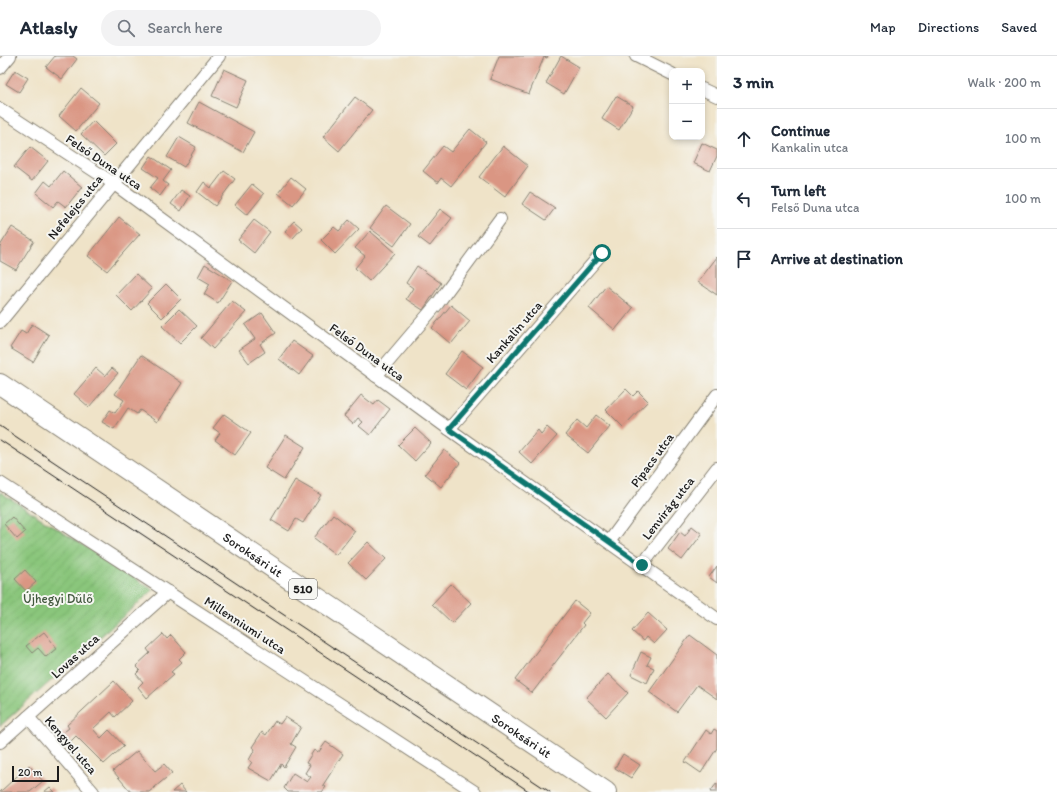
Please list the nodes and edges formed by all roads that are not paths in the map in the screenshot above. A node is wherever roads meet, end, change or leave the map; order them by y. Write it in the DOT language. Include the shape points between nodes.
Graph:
graph roads {
  1 [pos="10,56"];
  2 [pos="218,56"];
  3 [pos="636,56"];
  4 [pos="0,68"];
  5 [pos="669,72"];
  6 [pos="705,90"];
  7 [pos="717,96"];
  8 [pos="0,109"];
  9 [pos="113,183"];
  10 [pos="500,219"];
  11 [pos="602,253"];
  12 [pos="0,322"];
  13 [pos="376,376"];
  14 [pos="0,384"];
  15 [pos="717,395"];
  16 [pos="449,429"];
  17 [pos="717,468"];
  18 [pos="0,483"];
  19 [pos="609,542"];
  20 [pos="642,565"];
  21 [pos="168,592"];
  22 [pos="717,619"];
  23 [pos="28,717"];
  24 [pos="0,742"];
  25 [pos="93,792"];
  26 [pos="475,792"];
  27 [pos="606,792"];
  1 -- 4 [label="street"];
  2 -- 9 [label="street, Nefelejcs utca"];
  3 -- 5 [label="street"];
  6 -- 7 [label="street"];
  8 -- 9 [label="street, Felső Duna utca"];
  9 -- 12 [label="street, Nefelejcs utca"];
  9 -- 13 [label="street, Felső Duna utca"];
  10 -- 13 [label="street" via="438,303"];
  11 -- 16 [label="street, Kankalin utca"];
  13 -- 16 [label="street, Felső Duna utca"];
  14 -- 27 [label="main road, Soroksári út / 510"];
  15 -- 19 [label="street, Pipacs utca"];
  16 -- 19 [label="street, Felső Duna utca"];
  17 -- 20 [label="street, Lenvirág utca"];
  18 -- 21 [label="street, Millenniumi utca"];
  19 -- 20 [label="street, Felső Duna utca"];
  20 -- 22 [label="street, Felső Duna utca"];
  21 -- 23 [label="street, Lovas utca"];
  21 -- 26 [label="street, Millenniumi utca"];
  23 -- 24 [label="street, Lovas utca"];
  23 -- 25 [label="street, Kengyel utca"];
}
